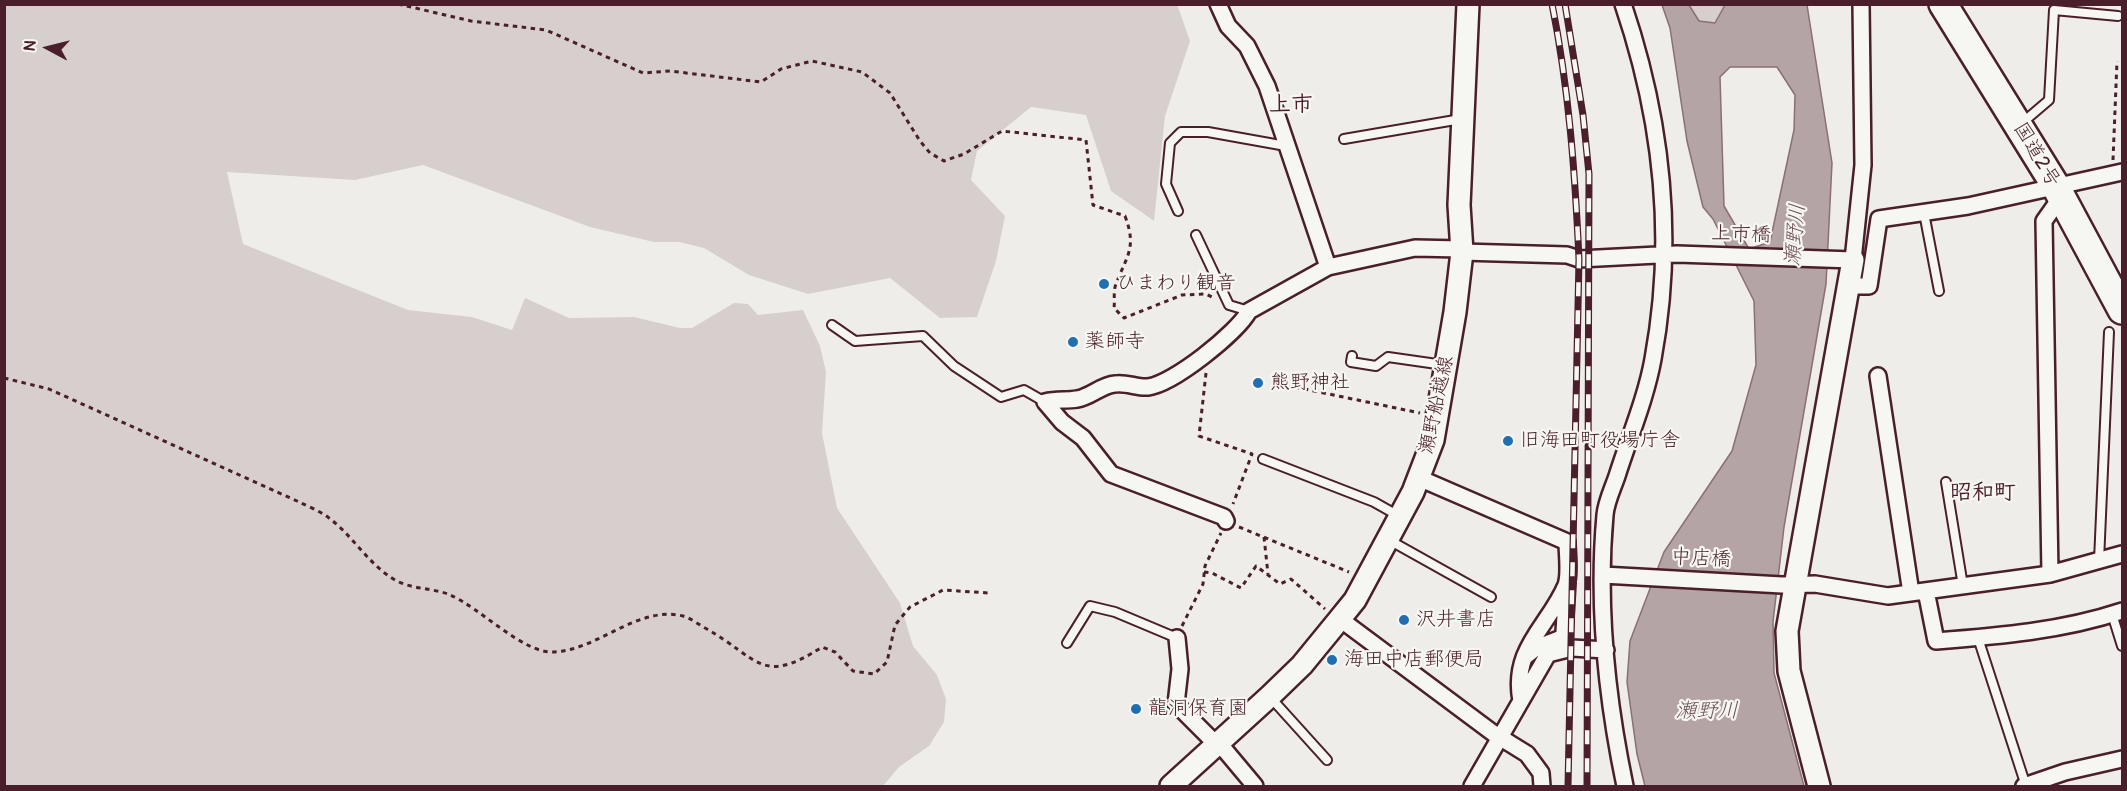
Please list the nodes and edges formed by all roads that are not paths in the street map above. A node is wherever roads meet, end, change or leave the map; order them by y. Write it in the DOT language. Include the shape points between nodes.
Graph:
graph roads {
  1 [pos="1218,4"];
  2 [pos="1468,4"];
  3 [pos="1623,4"];
  4 [pos="1861,4"];
  5 [pos="1943,4"];
  6 [pos="2118,16"];
  7 [pos="1461,119"];
  8 [pos="2018,126"];
  9 [pos="1344,139"];
  10 [pos="1288,146"];
  11 [pos="2118,173"];
  12 [pos="2058,191"];
  13 [pos="1179,211"];
  14 [pos="1924,213"];
  15 [pos="1196,234"];
  16 [pos="1462,250"];
  17 [pos="1671,255"];
  18 [pos="1846,260"];
  19 [pos="1328,267"];
  20 [pos="1849,286"];
  21 [pos="1939,291"];
  22 [pos="1249,310"];
  23 [pos="2116,320"];
  24 [pos="832,325"];
  25 [pos="1352,356"];
  26 [pos="1446,365"];
  27 [pos="1878,376"];
  28 [pos="1046,402"];
  29 [pos="1263,459"];
  30 [pos="1419,478"];
  31 [pos="1946,482"];
  32 [pos="1400,517"];
  33 [pos="1226,521"];
  34 [pos="1388,539"];
  35 [pos="2122,554"];
  36 [pos="2099,562"];
  37 [pos="2050,574"];
  38 [pos="1610,575"];
  39 [pos="1567,583"];
  40 [pos="1788,584"];
  41 [pos="1963,586"];
  42 [pos="1918,592"];
  43 [pos="1491,597"];
  44 [pos="2117,612"];
  45 [pos="1339,620"];
  46 [pos="1177,638"];
  47 [pos="1978,638"];
  48 [pos="1067,643"];
  49 [pos="1563,643"];
  50 [pos="2122,646"];
  51 [pos="1606,650"];
  52 [pos="1526,656"];
  53 [pos="1270,696"];
  54 [pos="1521,700"];
  55 [pos="1503,737"];
  56 [pos="1218,744"];
  57 [pos="2122,759"];
  58 [pos="1327,760"];
  59 [pos="1172,786"];
  60 [pos="1255,786"];
  61 [pos="1472,786"];
  62 [pos="1542,786"];
  63 [pos="1625,786"];
  64 [pos="1819,786"];
  65 [pos="2025,786"];
  1 -- 10 [label="street" via="1228,26 1247,46 1267,86"];
  2 -- 7 [label="main road, 瀬野船越線"];
  3 -- 17 [label="street" via="1649,97"];
  4 -- 18 [label="street" via="1863,165"];
  5 -- 8 [label="highway, 国道2号"];
  6 -- 8 [label="lane" via="2054,10 2049,100"];
  7 -- 9 [label="lane"];
  7 -- 16 [label="main road, 瀬野船越線"];
  8 -- 12 [label="highway, 国道2号"];
  10 -- 13 [label="lane" via="1208,132 1181,132 1170,143 1166,184"];
  10 -- 19 [label="street"];
  11 -- 12 [label="street"];
  12 -- 14 [label="street"];
  12 -- 23 [label="highway, 国道2号"];
  12 -- 37 [label="street" via="2044,221"];
  14 -- 20 [label="street" via="1879,219 1869,286"];
  14 -- 21 [label="lane"];
  15 -- 22 [label="lane" via="1229,305"];
  16 -- 17 [label="street, 上市橋" via="1568,255 1579,259"];
  16 -- 19 [label="street, 上市橋" via="1415,248"];
  16 -- 26 [label="main road, 瀬野船越線"];
  17 -- 18 [label="street, 上市橋"];
  17 -- 38 [label="street" via="1653,360 1605,512"];
  18 -- 20 [label="main road"];
  19 -- 22 [label="street, 上市橋"];
  20 -- 40 [label="main road"];
  22 -- 28 [label="street" via="1243,323 1208,354 1149,387 1116,383 1076,399"];
  23 -- 36 [label="lane"];
  24 -- 28 [label="lane" via="855,341 923,336 954,366 1001,397 1024,390"];
  25 -- 26 [label="lane" via="1351,362 1376,366 1388,357"];
  26 -- 30 [label="main road, 瀬野船越線" via="1433,441"];
  27 -- 42 [label="street"];
  28 -- 33 [label="street" via="1062,422 1083,438 1111,474"];
  29 -- 32 [label="lane" via="1374,502"];
  30 -- 32 [label="main road, 瀬野船越線"];
  30 -- 39 [label="street" via="1567,542"];
  31 -- 41 [label="lane"];
  32 -- 34 [label="main road, 瀬野船越線"];
  34 -- 43 [label="lane"];
  34 -- 45 [label="main road, 瀬野船越線"];
  35 -- 36 [label="street, 中店橋"];
  36 -- 37 [label="street, 中店橋"];
  37 -- 41 [label="street, 中店橋"];
  38 -- 40 [label="street, 中店橋"];
  38 -- 51 [label="street"];
  39 -- 49 [label="street"];
  39 -- 52 [label="street" via="1535,632"];
  40 -- 42 [label="street, 中店橋" via="1815,584 1888,596"];
  40 -- 64 [label="main road" via="1789,671"];
  41 -- 42 [label="street, 中店橋"];
  42 -- 47 [label="street" via="1936,641"];
  44 -- 47 [label="street" via="2050,629"];
  44 -- 50 [label="lane"];
  45 -- 53 [label="main road, 瀬野船越線"];
  45 -- 55 [label="street"];
  46 -- 48 [label="lane" via="1090,606"];
  46 -- 56 [label="street" via="1180,669 1176,704"];
  47 -- 65 [label="lane"];
  49 -- 51 [label="street"];
  49 -- 52 [label="street" via="1536,648"];
  49 -- 54 [label="street" via="1548,654"];
  51 -- 63 [label="street"];
  52 -- 54 [label="street" via="1517,681"];
  53 -- 56 [label="main road, 瀬野船越線"];
  53 -- 58 [label="lane"];
  54 -- 55 [label="street"];
  55 -- 61 [label="street"];
  55 -- 62 [label="street" via="1527,754 1542,773"];
  56 -- 59 [label="main road, 瀬野船越線"];
  56 -- 60 [label="street"];
  57 -- 65 [label="street"];
}
